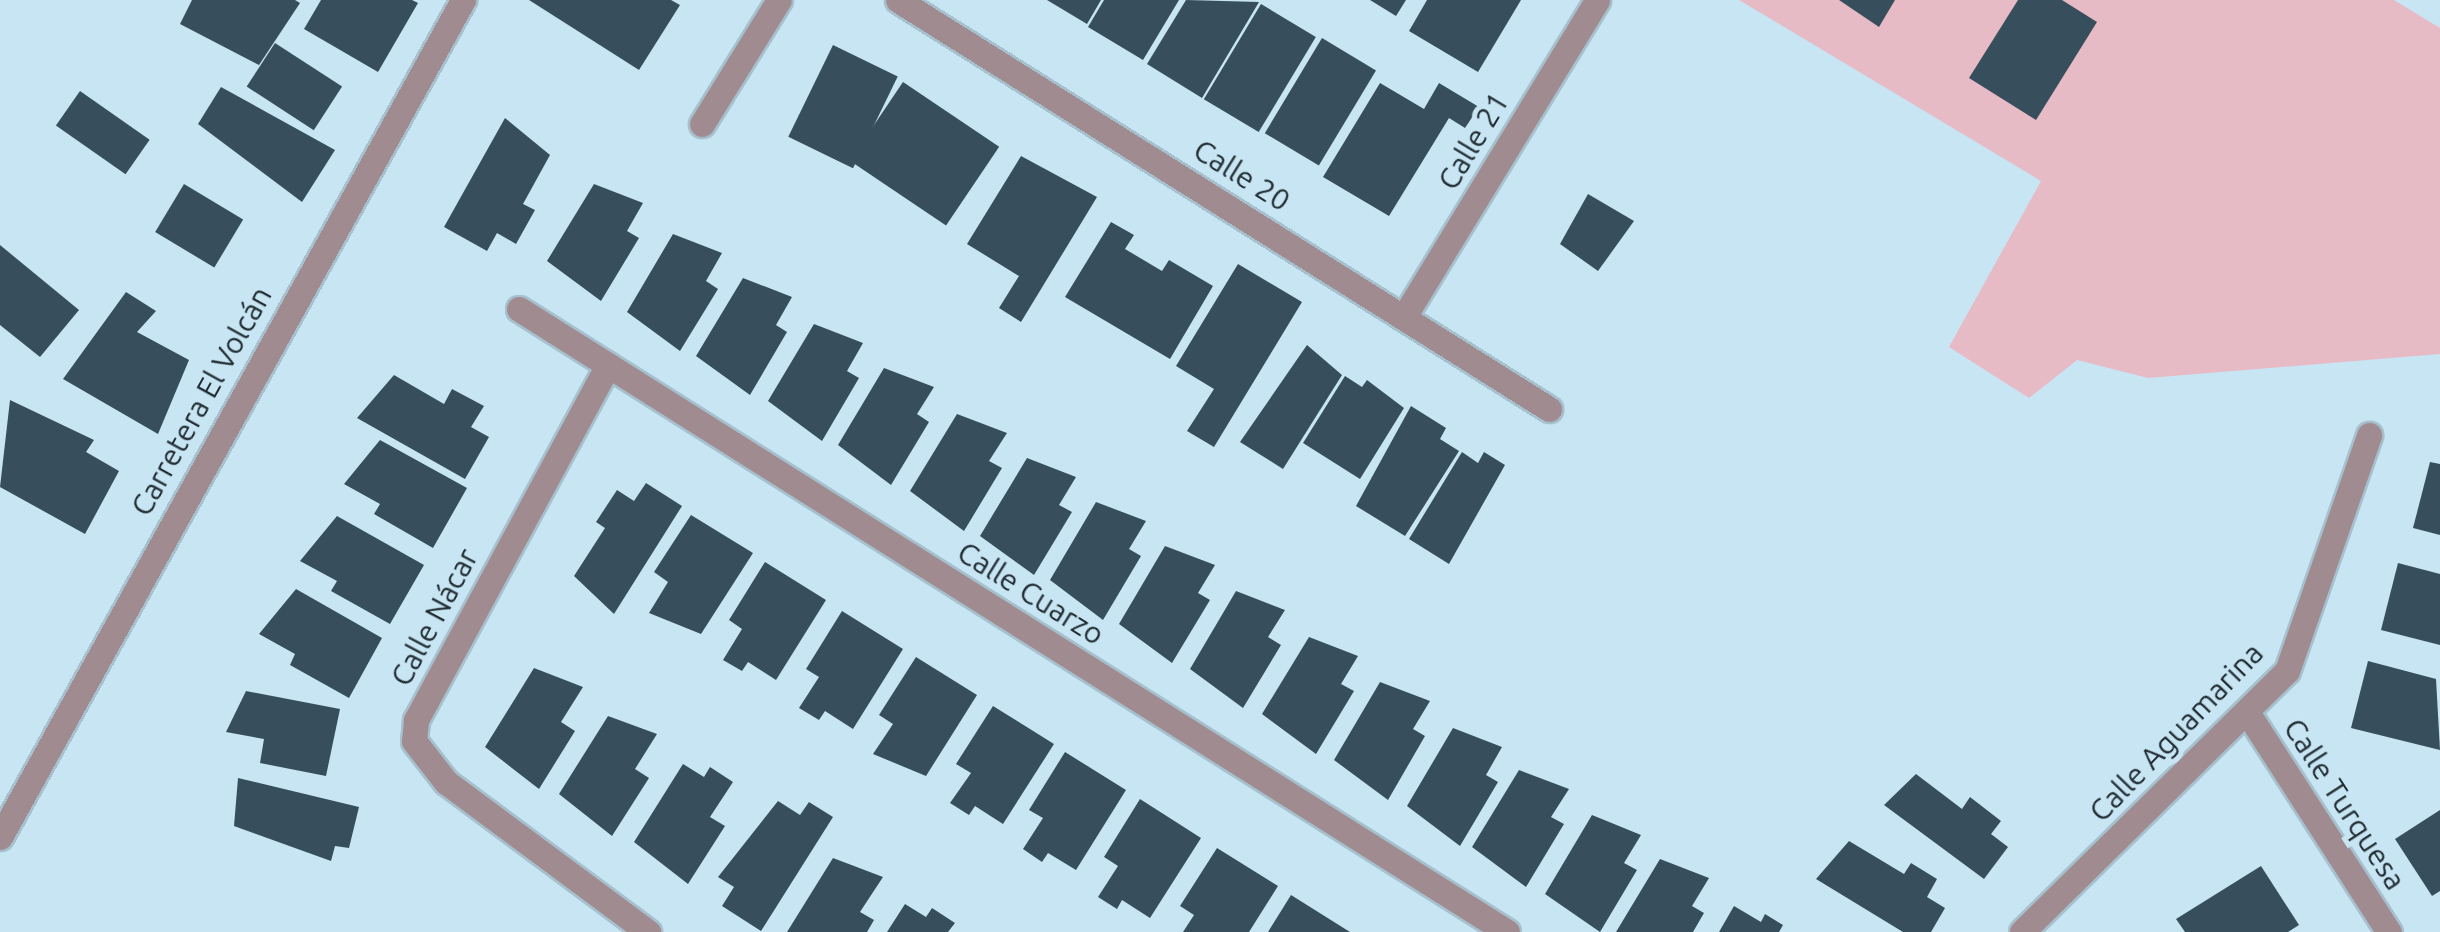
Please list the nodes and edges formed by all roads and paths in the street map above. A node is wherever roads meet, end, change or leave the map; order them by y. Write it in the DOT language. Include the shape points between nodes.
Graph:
graph roads {
  1 [pos="463,0"];
  2 [pos="779,0"];
  3 [pos="898,0"];
  4 [pos="1597,0"];
  5 [pos="702,124"];
  6 [pos="520,308"];
  7 [pos="1405,315"];
  8 [pos="608,365"];
  9 [pos="1549,409"];
  10 [pos="2369,435"];
  11 [pos="2246,712"];
  12 [pos="0,836"];
  13 [pos="640,929"];
  14 [pos="1507,932"];
  15 [pos="2022,932"];
  16 [pos="2389,932"];
  1 -- 12 [label="street, Carretera El Volcán"];
  2 -- 5 [label="street"];
  3 -- 7 [label="street, Calle 20"];
  4 -- 7 [label="street, Calle 21"];
  6 -- 8 [label="street, Calle Cuarzo"];
  7 -- 9 [label="street, Calle 20"];
  8 -- 13 [label="street, Calle Nácar" via="416,720 414,741 446,782"];
  8 -- 14 [label="street, Calle Cuarzo"];
  10 -- 11 [label="street, Calle Aguamarina" via="2305,629 2286,671"];
  11 -- 15 [label="street, Calle Aguamarina"];
  11 -- 16 [label="street, Calle Turquesa"];
}
